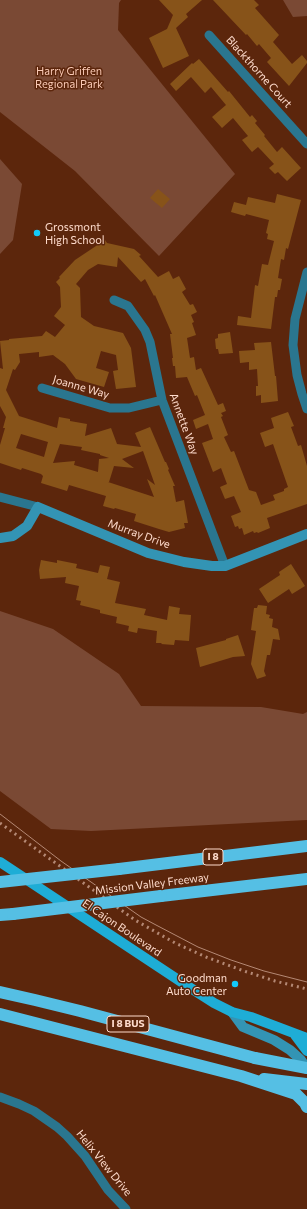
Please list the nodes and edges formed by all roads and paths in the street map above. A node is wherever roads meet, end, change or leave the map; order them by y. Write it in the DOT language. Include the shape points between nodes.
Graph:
graph roads {
  1 [pos="209,35"];
  2 [pos="307,144"];
  3 [pos="307,272"];
  4 [pos="114,300"];
  5 [pos="297,375"];
  6 [pos="307,375"];
  7 [pos="42,388"];
  8 [pos="162,400"];
  9 [pos="307,409"];
  10 [pos="0,497"];
  11 [pos="38,507"];
  12 [pos="307,534"];
  13 [pos="0,538"];
  14 [pos="225,566"];
  15 [pos="307,846"];
  16 [pos="0,862"];
  17 [pos="307,879"];
  18 [pos="0,882"];
  19 [pos="0,915"];
  20 [pos="0,992"];
  21 [pos="232,1012"];
  22 [pos="0,1014"];
  23 [pos="295,1035"];
  24 [pos="307,1038"];
  25 [pos="307,1051"];
  26 [pos="307,1069"];
  27 [pos="241,1076"];
  28 [pos="307,1084"];
  29 [pos="0,1097"];
  30 [pos="307,1107"];
  31 [pos="126,1209"];
  1 -- 2 [label="street, Blackthorne Court"];
  3 -- 5 [label="street" via="295,319 293,345"];
  4 -- 8 [label="street, Annette Way" via="128,306 145,330 150,342"];
  5 -- 6 [label="street"];
  5 -- 9 [label="street"];
  7 -- 8 [label="street, Joanne Way" via="110,408 129,408"];
  8 -- 14 [label="street, Annette Way"];
  10 -- 11 [label="street"];
  11 -- 13 [label="street" via="27,526 12,536"];
  11 -- 14 [label="street, Murray Drive" via="148,553 184,562"];
  12 -- 14 [label="street, Murray Drive"];
  15 -- 18 [label="highway, Mission Valley Freeway / I 8, bridge"];
  16 -- 21 [label="main road, El Cajon Boulevard" via="189,987"];
  17 -- 19 [label="highway, Mission Valley Freeway, bridge"];
  20 -- 26 [label="highway, I 8 BUS, bridge"];
  21 -- 23 [label="main road, El Cajon Boulevard" via="251,1016"];
  21 -- 26 [label="street, El Cajon Boulevard" via="243,1027 290,1050"];
  22 -- 27 [label="highway"];
  23 -- 24 [label="main road, El Cajon Boulevard"];
  23 -- 25 [label="main road"];
  27 -- 28 [label="highway"];
  27 -- 30 [label="highway" via="296,1094"];
  29 -- 31 [label="street, Helix View Drive" via="34,1111 57,1127 77,1146 108,1190"];
}
